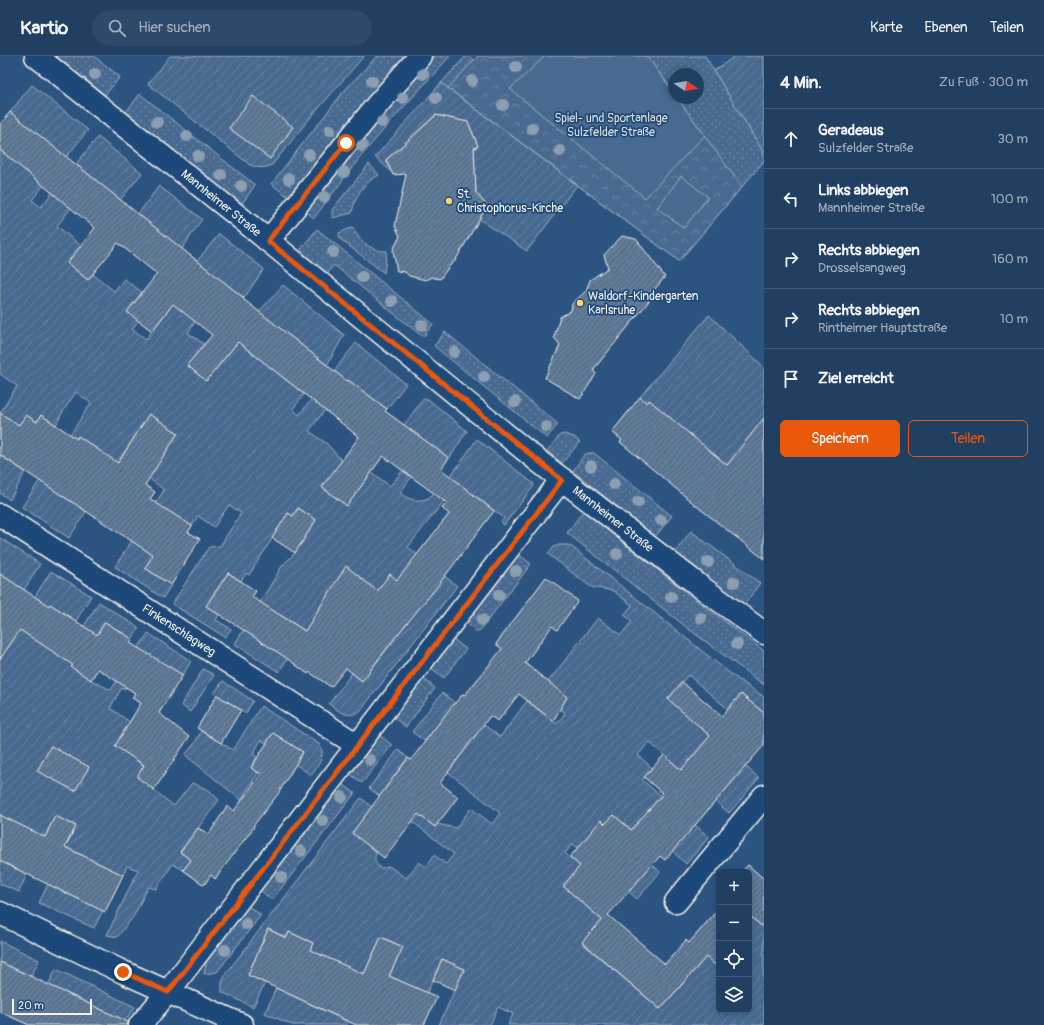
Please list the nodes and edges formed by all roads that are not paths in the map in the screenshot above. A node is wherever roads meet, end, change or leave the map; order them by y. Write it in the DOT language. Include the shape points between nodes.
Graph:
graph roads {
  1 [pos="36,56"];
  2 [pos="420,56"];
  3 [pos="268,241"];
  4 [pos="562,480"];
  5 [pos="0,516"];
  6 [pos="764,633"];
  7 [pos="357,745"];
  8 [pos="764,796"];
  9 [pos="676,902"];
  10 [pos="0,913"];
  11 [pos="168,992"];
  12 [pos="140,1025"];
  13 [pos="242,1025"];
  1 -- 3 [label="street, Mannheimer Straße"];
  2 -- 3 [label="street" via="376,106"];
  3 -- 4 [label="street, Mannheimer Straße"];
  4 -- 6 [label="street, Mannheimer Straße"];
  4 -- 7 [label="street"];
  5 -- 7 [label="street, Finkenschlagweg"];
  7 -- 11 [label="street"];
  8 -- 9 [label="street"];
  10 -- 11 [label="street"];
  11 -- 12 [label="street"];
  11 -- 13 [label="street"];
}
